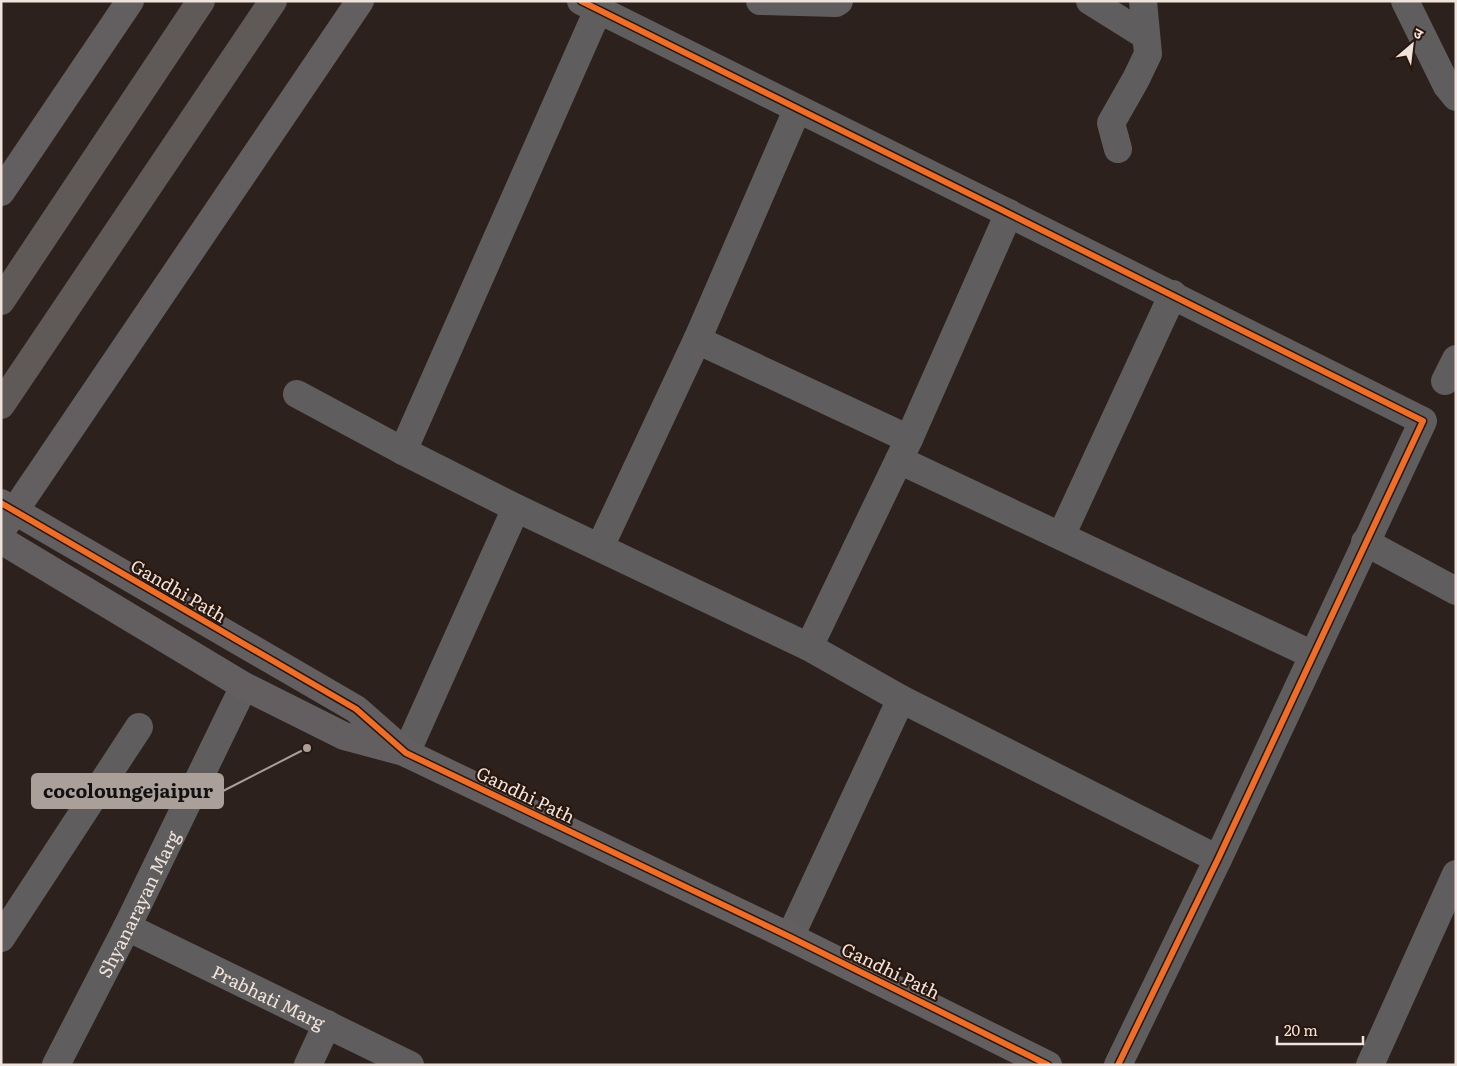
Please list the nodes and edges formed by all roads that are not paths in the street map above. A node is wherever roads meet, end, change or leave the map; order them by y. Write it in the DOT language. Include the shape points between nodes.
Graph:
graph roads {
  1 [pos="130,1"];
  2 [pos="201,1"];
  3 [pos="273,1"];
  4 [pos="360,1"];
  5 [pos="760,1"];
  6 [pos="839,1"];
  7 [pos="1090,1"];
  8 [pos="1143,1"];
  9 [pos="1405,1"];
  10 [pos="590,5"];
  11 [pos="1146,36"];
  12 [pos="1456,97"];
  13 [pos="798,110"];
  14 [pos="1118,149"];
  15 [pos="1,192"];
  16 [pos="1009,213"];
  17 [pos="1173,294"];
  18 [pos="1,300"];
  19 [pos="697,340"];
  20 [pos="297,394"];
  21 [pos="1,405"];
  22 [pos="904,450"];
  23 [pos="403,452"];
  24 [pos="516,508"];
  25 [pos="5,515"];
  26 [pos="1061,536"];
  27 [pos="1,540"];
  28 [pos="1365,542"];
  29 [pos="600,547"];
  30 [pos="1456,591"];
  31 [pos="809,647"];
  32 [pos="1313,655"];
  33 [pos="244,686"];
  34 [pos="901,699"];
  35 [pos="139,727"];
  36 [pos="406,753"];
  37 [pos="1218,859"];
  38 [pos="1456,874"];
  39 [pos="126,927"];
  40 [pos="790,937"];
  41 [pos="1,938"];
  42 [pos="327,1024"];
  43 [pos="56,1065"];
  44 [pos="308,1065"];
  45 [pos="410,1065"];
  46 [pos="1048,1065"];
  47 [pos="1118,1065"];
  48 [pos="1370,1065"];
  1 -- 15 [label="street"];
  2 -- 18 [label="highway"];
  3 -- 21 [label="highway"];
  4 -- 25 [label="street" via="151,312"];
  5 -- 6 [label="street"];
  7 -- 11 [label="street"];
  8 -- 11 [label="street"];
  9 -- 12 [label="street" via="1447,86"];
  10 -- 13 [label="street"];
  10 -- 23 [label="street"];
  11 -- 14 [label="street" via="1148,54 1111,123"];
  13 -- 16 [label="street"];
  13 -- 19 [label="street"];
  16 -- 17 [label="street"];
  16 -- 22 [label="street"];
  17 -- 26 [label="street"];
  17 -- 28 [label="street" via="1423,421"];
  19 -- 22 [label="street"];
  19 -- 29 [label="street"];
  20 -- 23 [label="street"];
  22 -- 26 [label="street"];
  22 -- 31 [label="street"];
  23 -- 24 [label="street"];
  24 -- 29 [label="street"];
  24 -- 36 [label="street"];
  25 -- 36 [label="street, Gandhi Path" via="356,709"];
  26 -- 32 [label="street"];
  27 -- 33 [label="street"];
  28 -- 30 [label="street"];
  28 -- 32 [label="street"];
  29 -- 31 [label="street"];
  31 -- 34 [label="street"];
  32 -- 37 [label="street"];
  33 -- 36 [label="street" via="344,736"];
  33 -- 39 [label="street, Shyanarayan Marg"];
  34 -- 37 [label="street"];
  34 -- 40 [label="street"];
  35 -- 41 [label="street"];
  36 -- 40 [label="street, Gandhi Path"];
  37 -- 47 [label="street"];
  38 -- 48 [label="street"];
  39 -- 42 [label="street, Prabhati Marg"];
  39 -- 43 [label="street, Shyanarayan Marg"];
  40 -- 46 [label="street, Gandhi Path"];
  42 -- 44 [label="street"];
  42 -- 45 [label="street, Prabhati Marg"];
}
